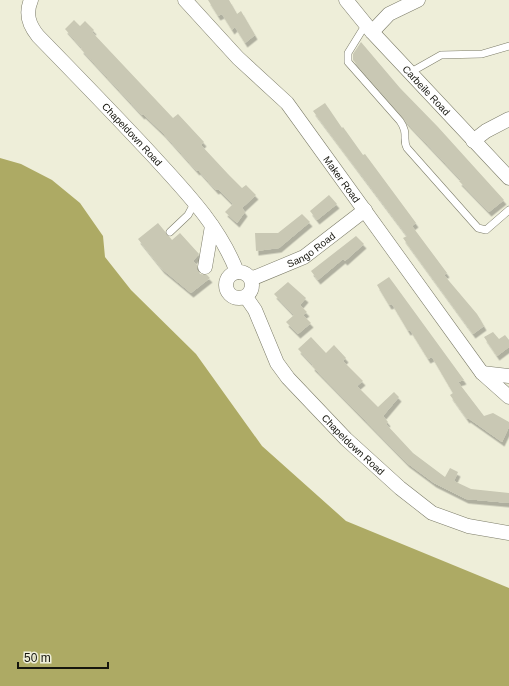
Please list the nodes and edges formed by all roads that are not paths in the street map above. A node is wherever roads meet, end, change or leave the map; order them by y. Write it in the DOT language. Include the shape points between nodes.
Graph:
graph roads {
  1 [pos="31,0"];
  2 [pos="185,0"];
  3 [pos="346,0"];
  4 [pos="415,0"];
  5 [pos="369,28"];
  6 [pos="509,46"];
  7 [pos="411,72"];
  8 [pos="509,119"];
  9 [pos="474,141"];
  10 [pos="509,178"];
  11 [pos="195,202"];
  12 [pos="366,210"];
  13 [pos="509,210"];
  14 [pos="212,226"];
  15 [pos="170,232"];
  16 [pos="205,266"];
  17 [pos="236,272"];
  18 [pos="251,279"];
  19 [pos="246,297"];
  20 [pos="482,373"];
  21 [pos="509,376"];
  22 [pos="509,397"];
  23 [pos="509,533"];
  1 -- 11 [label="street, Chapeldown Road" via="28,16 30,26 38,36"];
  2 -- 12 [label="street, Maker Road" via="238,58 287,103"];
  3 -- 5 [label="street, Carbeile Road"];
  4 -- 5 [label="street"];
  5 -- 7 [label="street, Carbeile Road"];
  5 -- 13 [label="lane" via="348,53 348,62 405,128 406,148 478,228 486,230"];
  6 -- 7 [label="lane" via="482,54 441,55"];
  7 -- 9 [label="street, Carbeile Road"];
  8 -- 9 [label="street" via="486,131"];
  9 -- 10 [label="street, Carbeile Road"];
  11 -- 14 [label="street, Chapeldown Road"];
  11 -- 15 [label="lane" via="188,215"];
  12 -- 18 [label="street, Sango Road" via="304,257"];
  12 -- 20 [label="street, Maker Road"];
  14 -- 16 [label="street"];
  14 -- 17 [label="street, Chapeldown Road" via="229,251"];
  17 -- 18 [label="street" via="244,273"];
  17 -- 19 [label="street" via="228,279 227,288 232,295"];
  18 -- 19 [label="street" via="252,287"];
  19 -- 23 [label="street, Chapeldown Road" via="255,310 277,363 288,378 346,439 400,488 432,513 468,526"];
  20 -- 21 [label="street"];
  20 -- 22 [label="street, Maker Road"];
}
